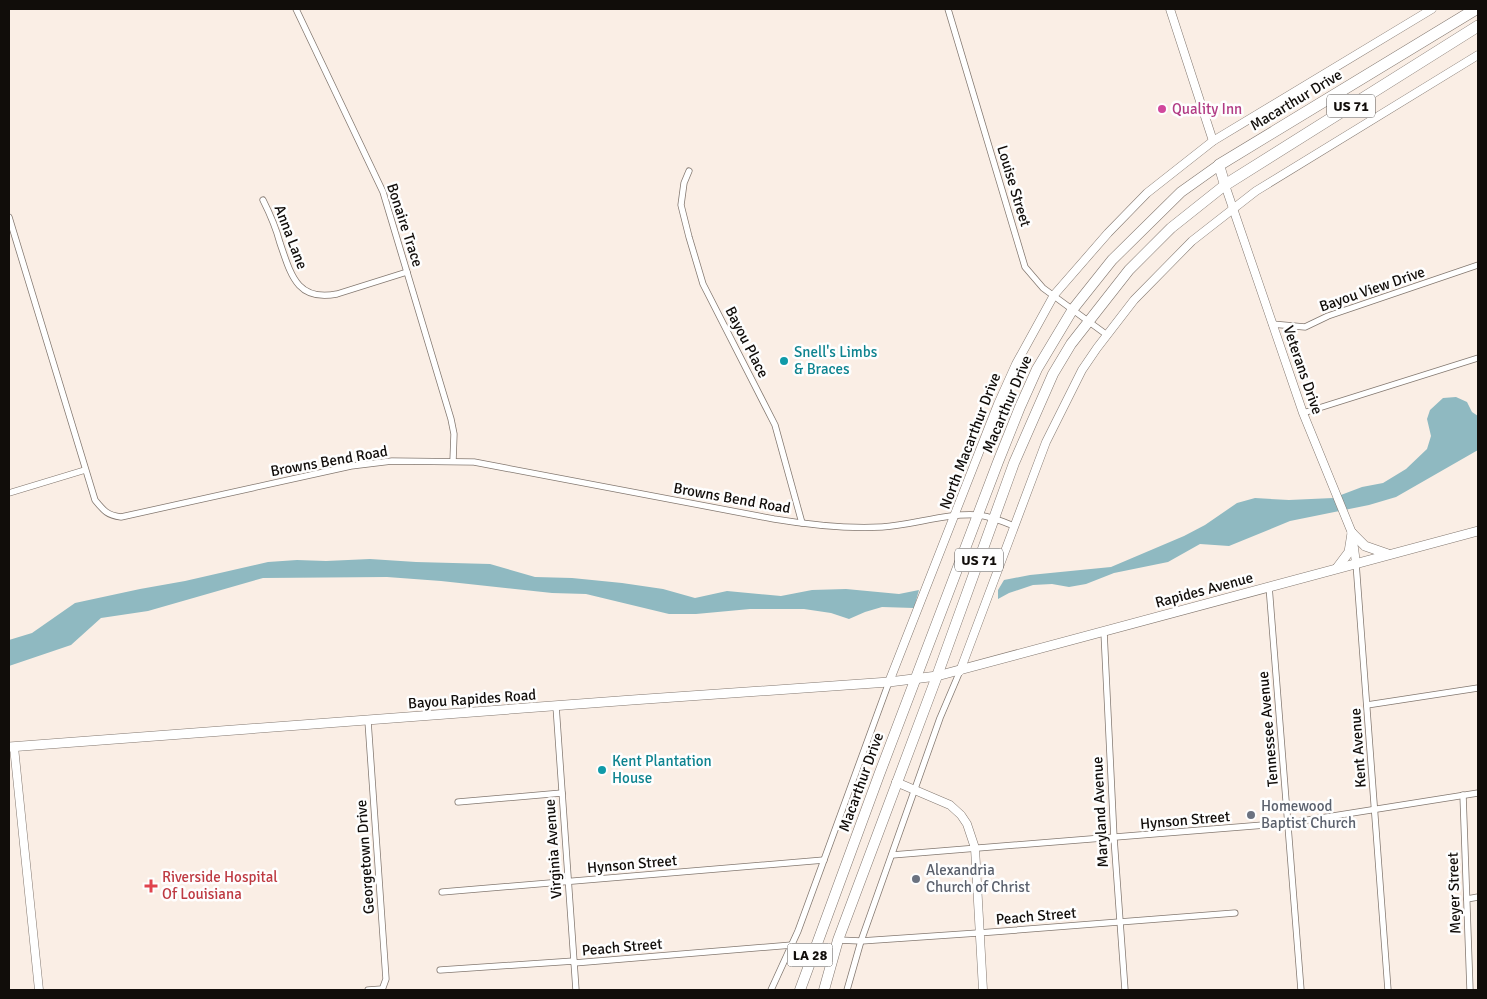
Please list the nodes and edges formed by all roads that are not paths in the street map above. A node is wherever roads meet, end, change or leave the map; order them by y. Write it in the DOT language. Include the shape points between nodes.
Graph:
graph roads {
  1 [pos="296,9"];
  2 [pos="948,9"];
  3 [pos="1170,9"];
  4 [pos="1432,9"];
  5 [pos="1465,9"];
  6 [pos="1476,9"];
  7 [pos="1478,26"];
  8 [pos="1438,32"];
  9 [pos="1478,55"];
  10 [pos="1213,141"];
  11 [pos="1219,165"];
  12 [pos="689,171"];
  13 [pos="1225,186"];
  14 [pos="263,200"];
  15 [pos="1233,208"];
  16 [pos="9,217"];
  17 [pos="1478,265"];
  18 [pos="407,272"];
  19 [pos="1054,295"];
  20 [pos="1073,309"];
  21 [pos="1088,321"];
  22 [pos="1272,324"];
  23 [pos="1107,335"];
  24 [pos="1478,358"];
  25 [pos="1303,413"];
  26 [pos="453,461"];
  27 [pos="85,470"];
  28 [pos="9,492"];
  29 [pos="956,515"];
  30 [pos="979,515"];
  31 [pos="995,518"];
  32 [pos="802,524"];
  33 [pos="1014,526"];
  34 [pos="1351,530"];
  35 [pos="1478,531"];
  36 [pos="1388,554"];
  37 [pos="1356,564"];
  38 [pos="1337,568"];
  39 [pos="1269,586"];
  40 [pos="1104,632"];
  41 [pos="960,671"];
  42 [pos="937,676"];
  43 [pos="917,679"];
  44 [pos="889,682"];
  45 [pos="1478,688"];
  46 [pos="1367,705"];
  47 [pos="556,706"];
  48 [pos="368,721"];
  49 [pos="12,747"];
  50 [pos="879,775"];
  51 [pos="896,782"];
  52 [pos="916,790"];
  53 [pos="562,793"];
  54 [pos="1478,793"];
  55 [pos="1462,796"];
  56 [pos="458,802"];
  57 [pos="1375,809"];
  58 [pos="1288,823"];
  59 [pos="1114,838"];
  60 [pos="975,848"];
  61 [pos="892,856"];
  62 [pos="824,860"];
  63 [pos="568,881"];
  64 [pos="442,892"];
  65 [pos="1478,898"];
  66 [pos="1467,899"];
  67 [pos="1235,913"];
  68 [pos="827,919"];
  69 [pos="1119,922"];
  70 [pos="978,933"];
  71 [pos="838,940"];
  72 [pos="861,941"];
  73 [pos="792,945"];
  74 [pos="574,962"];
  75 [pos="440,970"];
  76 [pos="39,990"];
  77 [pos="368,990"];
  78 [pos="382,990"];
  79 [pos="576,990"];
  80 [pos="771,990"];
  81 [pos="793,990"];
  82 [pos="800,990"];
  83 [pos="824,990"];
  84 [pos="847,990"];
  85 [pos="983,990"];
  86 [pos="1125,990"];
  87 [pos="1300,990"];
  88 [pos="1388,990"];
  89 [pos="1470,990"];
  1 -- 18 [label="street, Bonaire Trace" via="383,192"];
  2 -- 19 [label="street, Louise Street" via="1025,267 1035,281"];
  3 -- 10 [label="street"];
  4 -- 10 [label="street, North Macarthur Drive"];
  5 -- 8 [label="highway"];
  6 -- 8 [label="highway, Macarthur Drive / US 71"];
  7 -- 13 [label="highway, Macarthur Drive / US 71"];
  8 -- 11 [label="highway, Macarthur Drive / US 71"];
  9 -- 15 [label="street"];
  10 -- 19 [label="street, North Macarthur Drive" via="1147,193"];
  11 -- 13 [label="highway"];
  11 -- 20 [label="highway, Macarthur Drive / US 71" via="1181,192 1145,226 1112,260"];
  12 -- 32 [label="street, Bayou Place" via="682,205 704,284 775,425"];
  13 -- 15 [label="street, Veterans Drive"];
  13 -- 21 [label="highway, Macarthur Drive / US 71" via="1149,249"];
  14 -- 18 [label="street, Anna Lane" via="290,273 295,282 312,294 337,294"];
  15 -- 22 [label="street, Veterans Drive"];
  15 -- 23 [label="street" via="1173,259 1134,300"];
  16 -- 27 [label="street, Browns Bend Road"];
  17 -- 22 [label="street, Bayou View Drive" via="1305,326"];
  18 -- 26 [label="street, Bonaire Trace" via="451,418"];
  19 -- 20 [label="street, Louise Street"];
  19 -- 29 [label="street, North Macarthur Drive" via="1016,364"];
  20 -- 21 [label="street, Louise Street"];
  20 -- 30 [label="highway, Macarthur Drive / US 71" via="1037,369"];
  21 -- 23 [label="street, Louise Street"];
  21 -- 31 [label="highway, Macarthur Drive / US 71" via="1053,374 1014,463"];
  22 -- 25 [label="street, Veterans Drive"];
  23 -- 33 [label="street" via="1082,370 1062,407"];
  24 -- 25 [label="street"];
  25 -- 34 [label="street, Veterans Drive"];
  26 -- 27 [label="street, Browns Bend Road" via="392,461 351,466 121,517 106,513 94,500"];
  26 -- 32 [label="street, Browns Bend Road" via="474,462"];
  27 -- 28 [label="street"];
  29 -- 30 [label="street, Browns Bend Road"];
  29 -- 32 [label="street, Browns Bend Road" via="878,527"];
  29 -- 44 [label="street, North Macarthur Drive"];
  30 -- 31 [label="street, Browns Bend Road"];
  30 -- 43 [label="highway, Macarthur Drive / US 71"];
  31 -- 33 [label="street, Browns Bend Road"];
  31 -- 42 [label="highway, Macarthur Drive / US 71"];
  33 -- 41 [label="street"];
  34 -- 36 [label="main road" via="1364,546"];
  34 -- 37 [label="street, Veterans Drive"];
  34 -- 38 [label="main road" via="1349,552"];
  35 -- 36 [label="main road, Rapides Avenue"];
  36 -- 37 [label="main road, Rapides Avenue"];
  37 -- 38 [label="main road, Rapides Avenue"];
  37 -- 46 [label="street, Kent Avenue"];
  38 -- 39 [label="main road, Rapides Avenue"];
  39 -- 40 [label="main road, Rapides Avenue"];
  39 -- 58 [label="street, Tennessee Avenue"];
  40 -- 41 [label="main road, Rapides Avenue"];
  40 -- 59 [label="street, Maryland Avenue"];
  41 -- 42 [label="main road, Rapides Avenue"];
  41 -- 52 [label="street"];
  42 -- 43 [label="main road, Bayou Rapides Road"];
  42 -- 51 [label="highway, Macarthur Drive / US 71"];
  43 -- 44 [label="main road, Bayou Rapides Road"];
  43 -- 50 [label="highway, Macarthur Drive / US 71"];
  44 -- 47 [label="main road, Bayou Rapides Road"];
  44 -- 62 [label="street, Macarthur Drive"];
  45 -- 46 [label="street"];
  46 -- 57 [label="street, Kent Avenue"];
  47 -- 48 [label="main road, Bayou Rapides Road"];
  47 -- 53 [label="street, Virginia Avenue"];
  48 -- 49 [label="main road, Bayou Rapides Road"];
  48 -- 78 [label="street, Georgetown Drive" via="386,979"];
  49 -- 76 [label="street"];
  50 -- 51 [label="highway"];
  50 -- 68 [label="highway, Macarthur Drive / US 71"];
  51 -- 52 [label="street"];
  51 -- 71 [label="highway, Macarthur Drive / US 71"];
  52 -- 60 [label="street" via="956,810 967,824"];
  52 -- 61 [label="street"];
  53 -- 56 [label="street"];
  53 -- 63 [label="street, Virginia Avenue"];
  54 -- 55 [label="street, Hynson Street"];
  55 -- 57 [label="street, Hynson Street"];
  55 -- 66 [label="street, Meyer Street"];
  57 -- 58 [label="street, Hynson Street"];
  57 -- 88 [label="street, Kent Avenue"];
  58 -- 59 [label="street, Hynson Street"];
  58 -- 87 [label="street, Tennessee Avenue"];
  59 -- 60 [label="street, Hynson Street"];
  59 -- 69 [label="street, Maryland Avenue"];
  60 -- 61 [label="street, Hynson Street"];
  60 -- 70 [label="street"];
  61 -- 72 [label="street"];
  62 -- 63 [label="street, Hynson Street"];
  62 -- 73 [label="street, Macarthur Drive"];
  63 -- 64 [label="street, Hynson Street"];
  63 -- 74 [label="street, Virginia Avenue"];
  65 -- 66 [label="street"];
  66 -- 89 [label="street, Meyer Street"];
  67 -- 69 [label="street, Peach Street"];
  68 -- 81 [label="highway, LA 28"];
  68 -- 82 [label="highway, Macarthur Drive / US 71"];
  69 -- 70 [label="street, Peach Street"];
  69 -- 86 [label="street, Maryland Avenue"];
  70 -- 72 [label="street, Peach Street"];
  70 -- 85 [label="street"];
  71 -- 72 [label="street, Peach Street"];
  71 -- 83 [label="highway, Macarthur Drive / US 71"];
  72 -- 84 [label="street"];
  73 -- 74 [label="street, Peach Street"];
  73 -- 80 [label="street, Macarthur Drive"];
  74 -- 75 [label="street, Peach Street"];
  74 -- 79 [label="street, Virginia Avenue"];
  77 -- 78 [label="street"];
}
